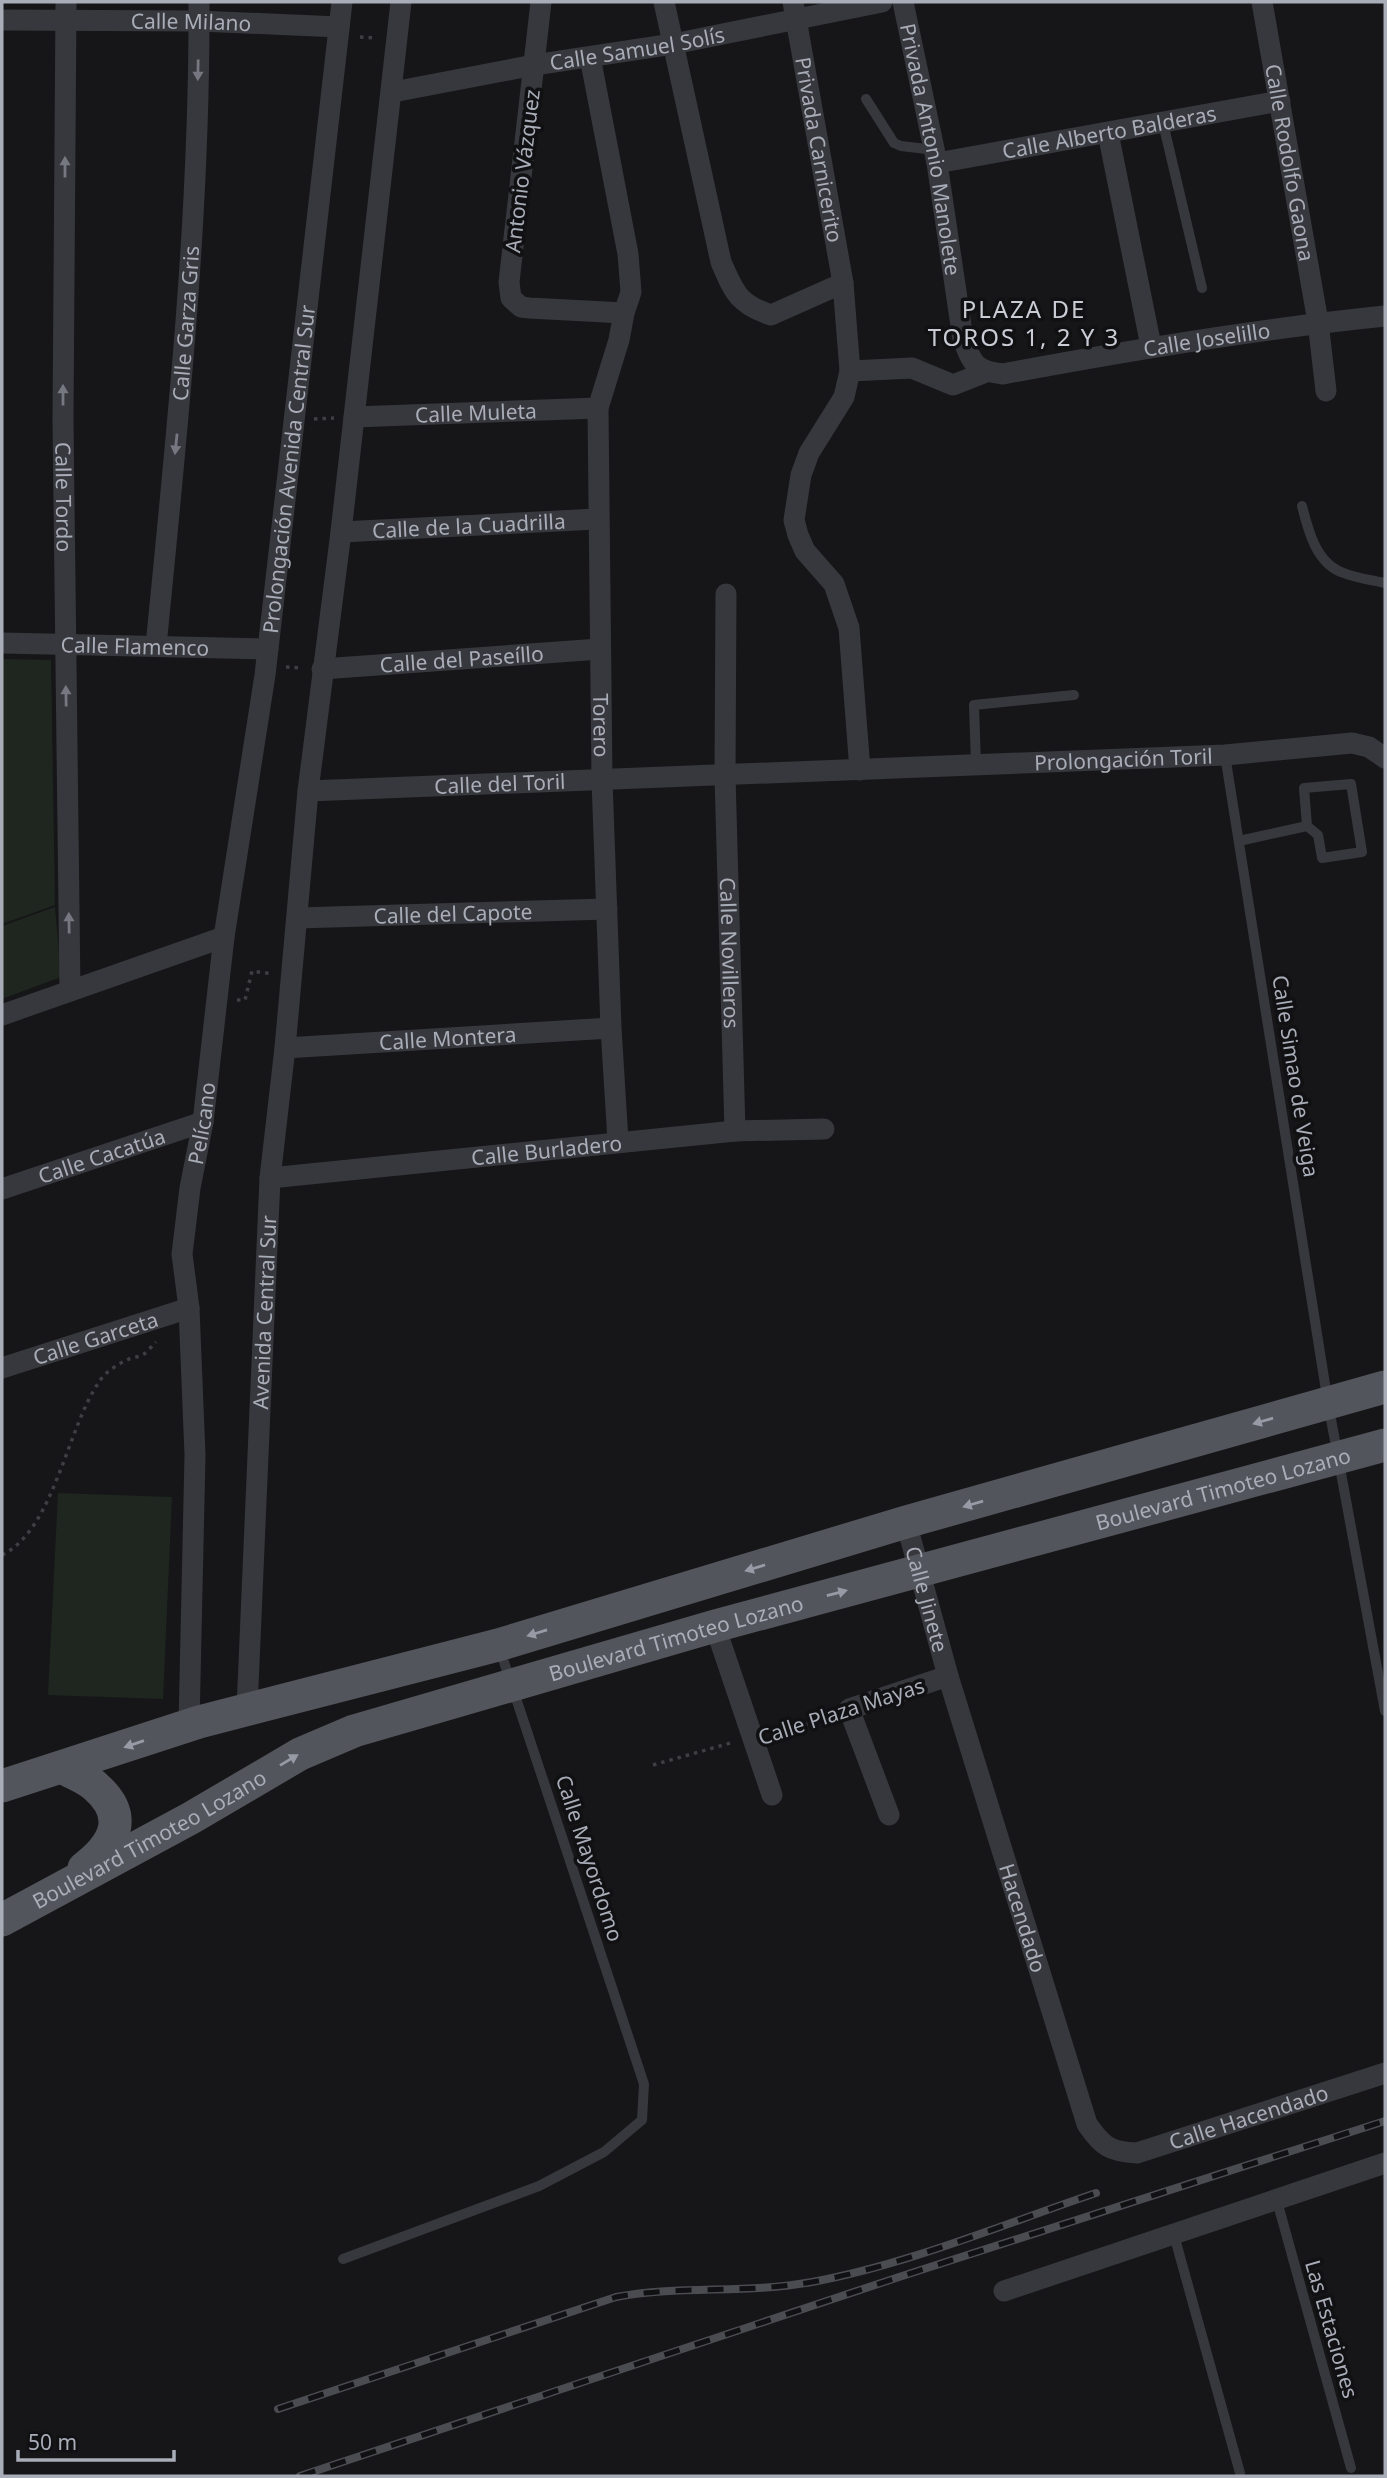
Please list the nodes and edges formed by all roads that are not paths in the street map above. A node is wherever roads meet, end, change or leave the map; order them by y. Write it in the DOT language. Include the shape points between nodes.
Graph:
graph roads {
  1 [pos="342,2"];
  2 [pos="401,2"];
  3 [pos="541,2"];
  4 [pos="664,2"];
  5 [pos="881,2"];
  6 [pos="903,2"];
  7 [pos="1262,2"];
  8 [pos="66,10"];
  9 [pos="795,10"];
  10 [pos="199,12"];
  11 [pos="2,20"];
  12 [pos="339,27"];
  13 [pos="673,44"];
  14 [pos="590,57"];
  15 [pos="534,65"];
  16 [pos="393,92"];
  17 [pos="866,99"];
  18 [pos="1280,101"];
  19 [pos="1163,123"];
  20 [pos="1108,133"];
  21 [pos="936,156"];
  22 [pos="843,283"];
  23 [pos="1202,288"];
  24 [pos="624,313"];
  25 [pos="1385,316"];
  26 [pos="1318,323"];
  27 [pos="1151,346"];
  28 [pos="850,371"];
  29 [pos="986,372"];
  30 [pos="1326,391"];
  31 [pos="598,408"];
  32 [pos="354,417"];
  33 [pos="1302,506"];
  34 [pos="597,519"];
  35 [pos="341,532"];
  36 [pos="1385,583"];
  37 [pos="726,594"];
  38 [pos="2,643"];
  39 [pos="65,643"];
  40 [pos="156,646"];
  41 [pos="268,649"];
  42 [pos="600,649"];
  43 [pos="322,668"];
  44 [pos="1074,695"];
  45 [pos="1225,755"];
  46 [pos="1384,756"];
  47 [pos="975,765"];
  48 [pos="860,770"];
  49 [pos="725,776"];
  50 [pos="602,780"];
  51 [pos="308,791"];
  52 [pos="1307,826"];
  53 [pos="1239,841"];
  54 [pos="607,909"];
  55 [pos="297,918"];
  56 [pos="224,937"];
  57 [pos="70,991"];
  58 [pos="2,1015"];
  59 [pos="611,1028"];
  60 [pos="285,1048"];
  61 [pos="203,1122"];
  62 [pos="824,1129"];
  63 [pos="735,1131"];
  64 [pos="618,1141"];
  65 [pos="270,1178"];
  66 [pos="2,1189"];
  67 [pos="189,1308"];
  68 [pos="2,1368"];
  69 [pos="1385,1387"];
  70 [pos="1328,1402"];
  71 [pos="1385,1445"];
  72 [pos="1339,1457"];
  73 [pos="1022,1490"];
  74 [pos="906,1522"];
  75 [pos="1037,1539"];
  76 [pos="919,1571"];
  77 [pos="715,1626"];
  78 [pos="498,1645"];
  79 [pos="948,1676"];
  80 [pos="512,1686"];
  81 [pos="1385,1706"];
  82 [pos="215,1718"];
  83 [pos="64,1768"];
  84 [pos="2,1786"];
  85 [pos="772,1795"];
  86 [pos="888,1815"];
  87 [pos="55,1891"];
  88 [pos="2,1920"];
  89 [pos="1385,2073"];
  90 [pos="1112,2150"];
  91 [pos="1385,2163"];
  92 [pos="1277,2201"];
  93 [pos="1174,2235"];
  94 [pos="343,2259"];
  95 [pos="1004,2291"];
  96 [pos="1351,2468"];
  97 [pos="1240,2473"];
  1 -- 12 [label="street, Prolongación Avenida Central Sur"];
  2 -- 16 [label="street"];
  3 -- 15 [label="street, Antonio Vázquez"];
  4 -- 13 [label="street"];
  5 -- 9 [label="street, Calle Samuel Solís"];
  6 -- 21 [label="street, Privada Antonio Manolete"];
  7 -- 18 [label="street, Calle Rodolfo Gaona"];
  8 -- 10 [label="street, Calle Milano"];
  8 -- 11 [label="street, Calle Milano"];
  39 -- 8 [label="street, Calle Tordo, one-way"];
  9 -- 13 [label="street, Calle Samuel Solís"];
  9 -- 22 [label="street, Privada Carnicerito"];
  10 -- 12 [label="street, Calle Milano"];
  10 -- 40 [label="street, Calle Garza Gris, one-way" via="194,226"];
  12 -- 41 [label="street, Prolongación Avenida Central Sur"];
  13 -- 14 [label="street, Calle Samuel Solís"];
  13 -- 22 [label="street" via="721,262 734,290 750,308 771,315"];
  14 -- 15 [label="street, Calle Samuel Solís"];
  14 -- 24 [label="street, Torero" via="628,254 631,292"];
  15 -- 16 [label="street, Calle Samuel Solís"];
  15 -- 24 [label="street, Antonio Vázquez" via="509,282 511,298 529,309"];
  16 -- 32 [label="street"];
  17 -- 21 [label="lane" via="894,143"];
  18 -- 19 [label="street, Calle Alberto Balderas"];
  18 -- 26 [label="street, Calle Rodolfo Gaona"];
  19 -- 20 [label="street, Calle Alberto Balderas"];
  19 -- 23 [label="lane"];
  20 -- 21 [label="street, Calle Alberto Balderas"];
  20 -- 27 [label="street"];
  21 -- 29 [label="street, Privada Antonio Manolete" via="963,339 974,363"];
  22 -- 28 [label="street, Privada Carnicerito"];
  24 -- 31 [label="street, Torero"];
  25 -- 26 [label="street, Calle Joselillo"];
  26 -- 27 [label="street, Calle Joselillo"];
  26 -- 30 [label="street, Calle Rodolfo Gaona"];
  27 -- 29 [label="street, Calle Joselillo" via="1003,374"];
  28 -- 29 [label="street, Calle Joselillo" via="912,368 953,385"];
  28 -- 48 [label="street" via="844,397 809,453 794,520 805,551 834,584 849,628"];
  31 -- 32 [label="street, Calle Muleta"];
  31 -- 34 [label="street, Torero"];
  32 -- 35 [label="street"];
  33 -- 36 [label="lane" via="1308,531 1326,561 1340,572"];
  34 -- 35 [label="street, Calle de la Cuadrilla"];
  34 -- 42 [label="street, Torero"];
  35 -- 43 [label="street"];
  37 -- 49 [label="street, Calle Novilleros"];
  38 -- 39 [label="street, Calle Flamenco"];
  39 -- 40 [label="street, Calle Flamenco"];
  57 -- 39 [label="street, Calle Tordo, one-way"];
  40 -- 41 [label="street, Calle Flamenco"];
  41 -- 56 [label="street, Prolongación Avenida Central Sur"];
  42 -- 43 [label="street, Calle del Paseíllo"];
  42 -- 50 [label="street, Torero"];
  43 -- 51 [label="street"];
  44 -- 47 [label="lane" via="974,705"];
  45 -- 46 [label="street, Prolongación Toril" via="1352,743"];
  45 -- 47 [label="street, Prolongación Toril"];
  45 -- 53 [label="lane, Calle Simao de Veiga"];
  47 -- 48 [label="street, Prolongación Toril"];
  48 -- 49 [label="street, Calle del Toril"];
  49 -- 50 [label="street, Calle del Toril"];
  49 -- 63 [label="street, Calle Novilleros"];
  50 -- 51 [label="street, Calle del Toril"];
  50 -- 54 [label="street, Torero"];
  51 -- 55 [label="street"];
  52 -- 52 [label="lane" via="1304,788 1351,784 1362,852 1322,858 1318,835"];
  52 -- 53 [label="lane"];
  53 -- 70 [label="lane, Calle Simao de Veiga"];
  54 -- 55 [label="street, Calle del Capote"];
  54 -- 59 [label="street, Torero"];
  55 -- 60 [label="street, Avenida Central Sur"];
  56 -- 57 [label="street"];
  56 -- 61 [label="street, Pelícano"];
  57 -- 58 [label="street"];
  59 -- 60 [label="street, Calle Montera"];
  59 -- 64 [label="street, Torero"];
  60 -- 65 [label="street, Avenida Central Sur"];
  61 -- 66 [label="street, Calle Cacatúa"];
  61 -- 67 [label="street, Pelícano" via="182,1254"];
  62 -- 63 [label="street, Calle Burladero"];
  63 -- 64 [label="street, Calle Burladero"];
  64 -- 65 [label="street, Calle Burladero"];
  65 -- 82 [label="street, Avenida Central Sur"];
  67 -- 68 [label="street, Calle Garceta"];
  67 -- 82 [label="street, Pelícano"];
  69 -- 70 [label="main road, Boulevard Timoteo Lozano"];
  70 -- 72 [label="lane, Calle Simao de Veiga"];
  70 -- 73 [label="main road, Boulevard Timoteo Lozano, one-way"];
  71 -- 72 [label="main road, Boulevard Timoteo Lozano"];
  72 -- 75 [label="main road, Boulevard Timoteo Lozano"];
  72 -- 81 [label="lane, Calle Simao de Veiga"];
  73 -- 74 [label="main road, Boulevard Timoteo Lozano, one-way"];
  73 -- 75 [label="main road"];
  74 -- 76 [label="street, Calle Jinete"];
  74 -- 78 [label="main road, Boulevard Timoteo Lozano, one-way"];
  75 -- 76 [label="main road, Boulevard Timoteo Lozano"];
  77 -- 76 [label="main road, Boulevard Timoteo Lozano, one-way"];
  76 -- 79 [label="street, Calle Jinete"];
  77 -- 80 [label="main road, Boulevard Timoteo Lozano"];
  77 -- 85 [label="street"];
  78 -- 80 [label="lane, Calle Mayordomo"];
  78 -- 82 [label="main road, Boulevard Timoteo Lozano"];
  79 -- 86 [label="street, Calle Plaza Mayas" via="849,1709"];
  79 -- 90 [label="street, Hacendado" via="1087,2124"];
  87 -- 80 [label="main road, Boulevard Timoteo Lozano, one-way" via="300,1754 355,1731"];
  80 -- 94 [label="lane, Calle Mayordomo" via="644,2084 642,2120 604,2152 539,2186"];
  82 -- 83 [label="main road, Boulevard Timoteo Lozano, one-way"];
  83 -- 84 [label="main road, Boulevard Timoteo Lozano"];
  83 -- 87 [label="main road" via="96,1787 111,1805 116,1826 99,1857"];
  87 -- 88 [label="main road, Boulevard Timoteo Lozano"];
  89 -- 90 [label="street, Calle Hacendado" via="1160,2147 1138,2153"];
  91 -- 92 [label="street"];
  92 -- 93 [label="street"];
  92 -- 96 [label="lane, Las Estaciones"];
  93 -- 95 [label="street"];
  93 -- 97 [label="lane"];
}
